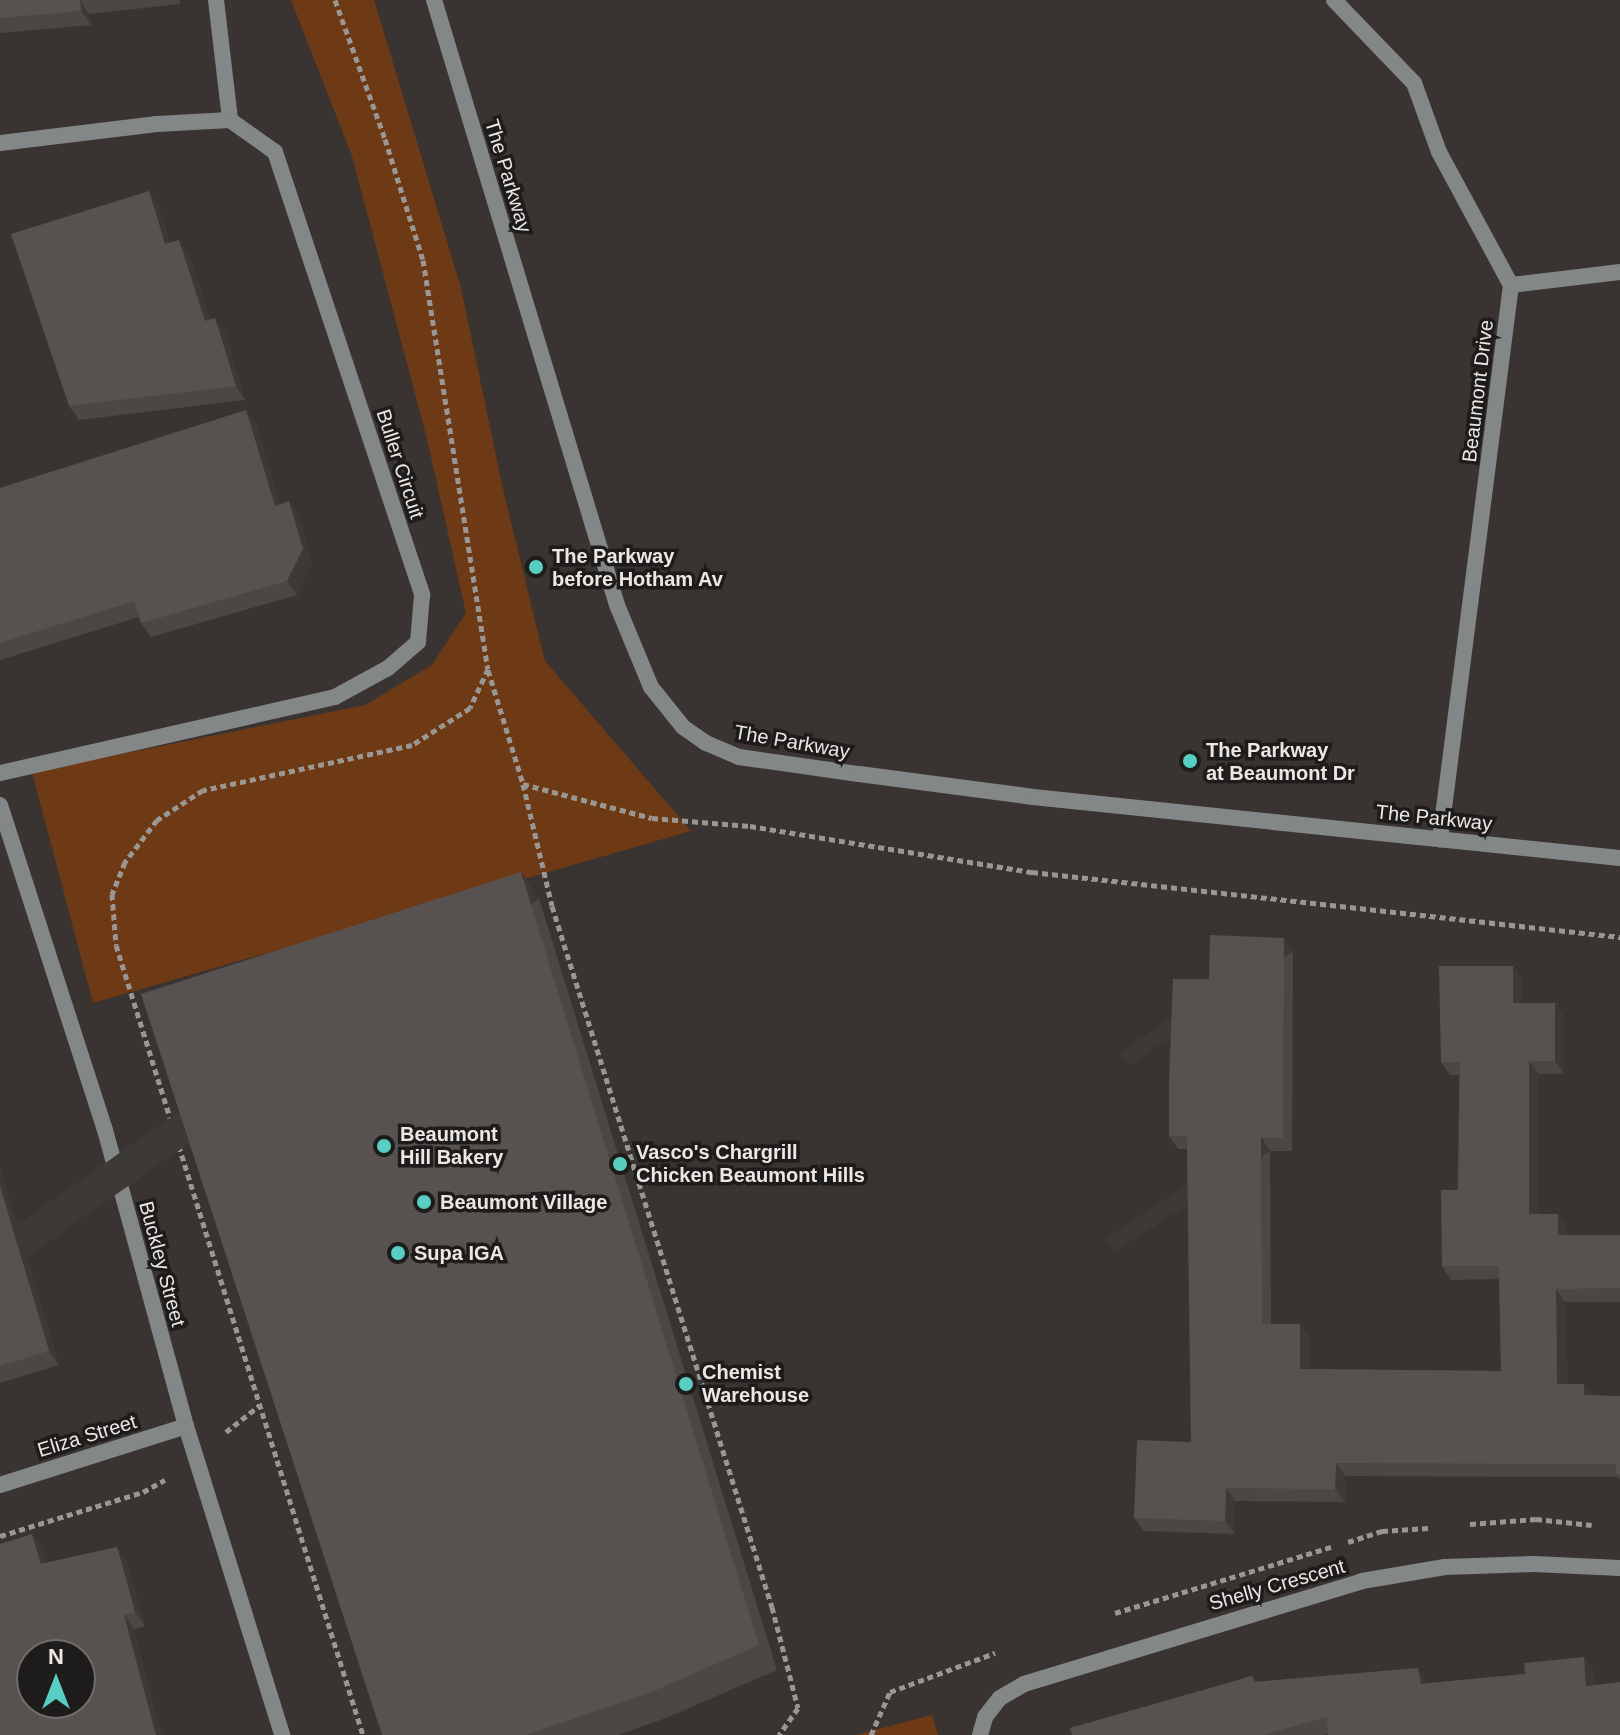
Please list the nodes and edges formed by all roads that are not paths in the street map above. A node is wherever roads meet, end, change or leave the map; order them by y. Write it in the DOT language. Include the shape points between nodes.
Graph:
graph roads {
  1 [pos="216,0"];
  2 [pos="434,0"];
  3 [pos="1334,0"];
  4 [pos="230,120"];
  5 [pos="0,143"];
  6 [pos="1620,272"];
  7 [pos="1511,285"];
  8 [pos="0,773"];
  9 [pos="0,805"];
  10 [pos="1440,839"];
  11 [pos="1620,858"];
  12 [pos="186,1426"];
  13 [pos="0,1485"];
  14 [pos="1620,1568"];
  15 [pos="282,1735"];
  16 [pos="980,1735"];
  1 -- 4 [label="street"];
  2 -- 10 [label="street, The Parkway" via="617,605 651,687 683,727 739,757 1033,797"];
  3 -- 7 [label="street" via="1414,83 1439,152"];
  4 -- 5 [label="street"];
  4 -- 8 [label="street, Buller Circuit" via="275,152 422,595 418,642 388,668 335,697"];
  6 -- 7 [label="street"];
  7 -- 10 [label="street, Beaumont Drive"];
  9 -- 12 [label="street, Buckley Street" via="105,1130"];
  10 -- 11 [label="street, The Parkway"];
  12 -- 13 [label="street, Eliza Street"];
  12 -- 15 [label="street, Buckley Street"];
  14 -- 16 [label="street, Shelly Crescent" via="1445,1567 1362,1581 1024,1684 1000,1698 985,1717"];
}
